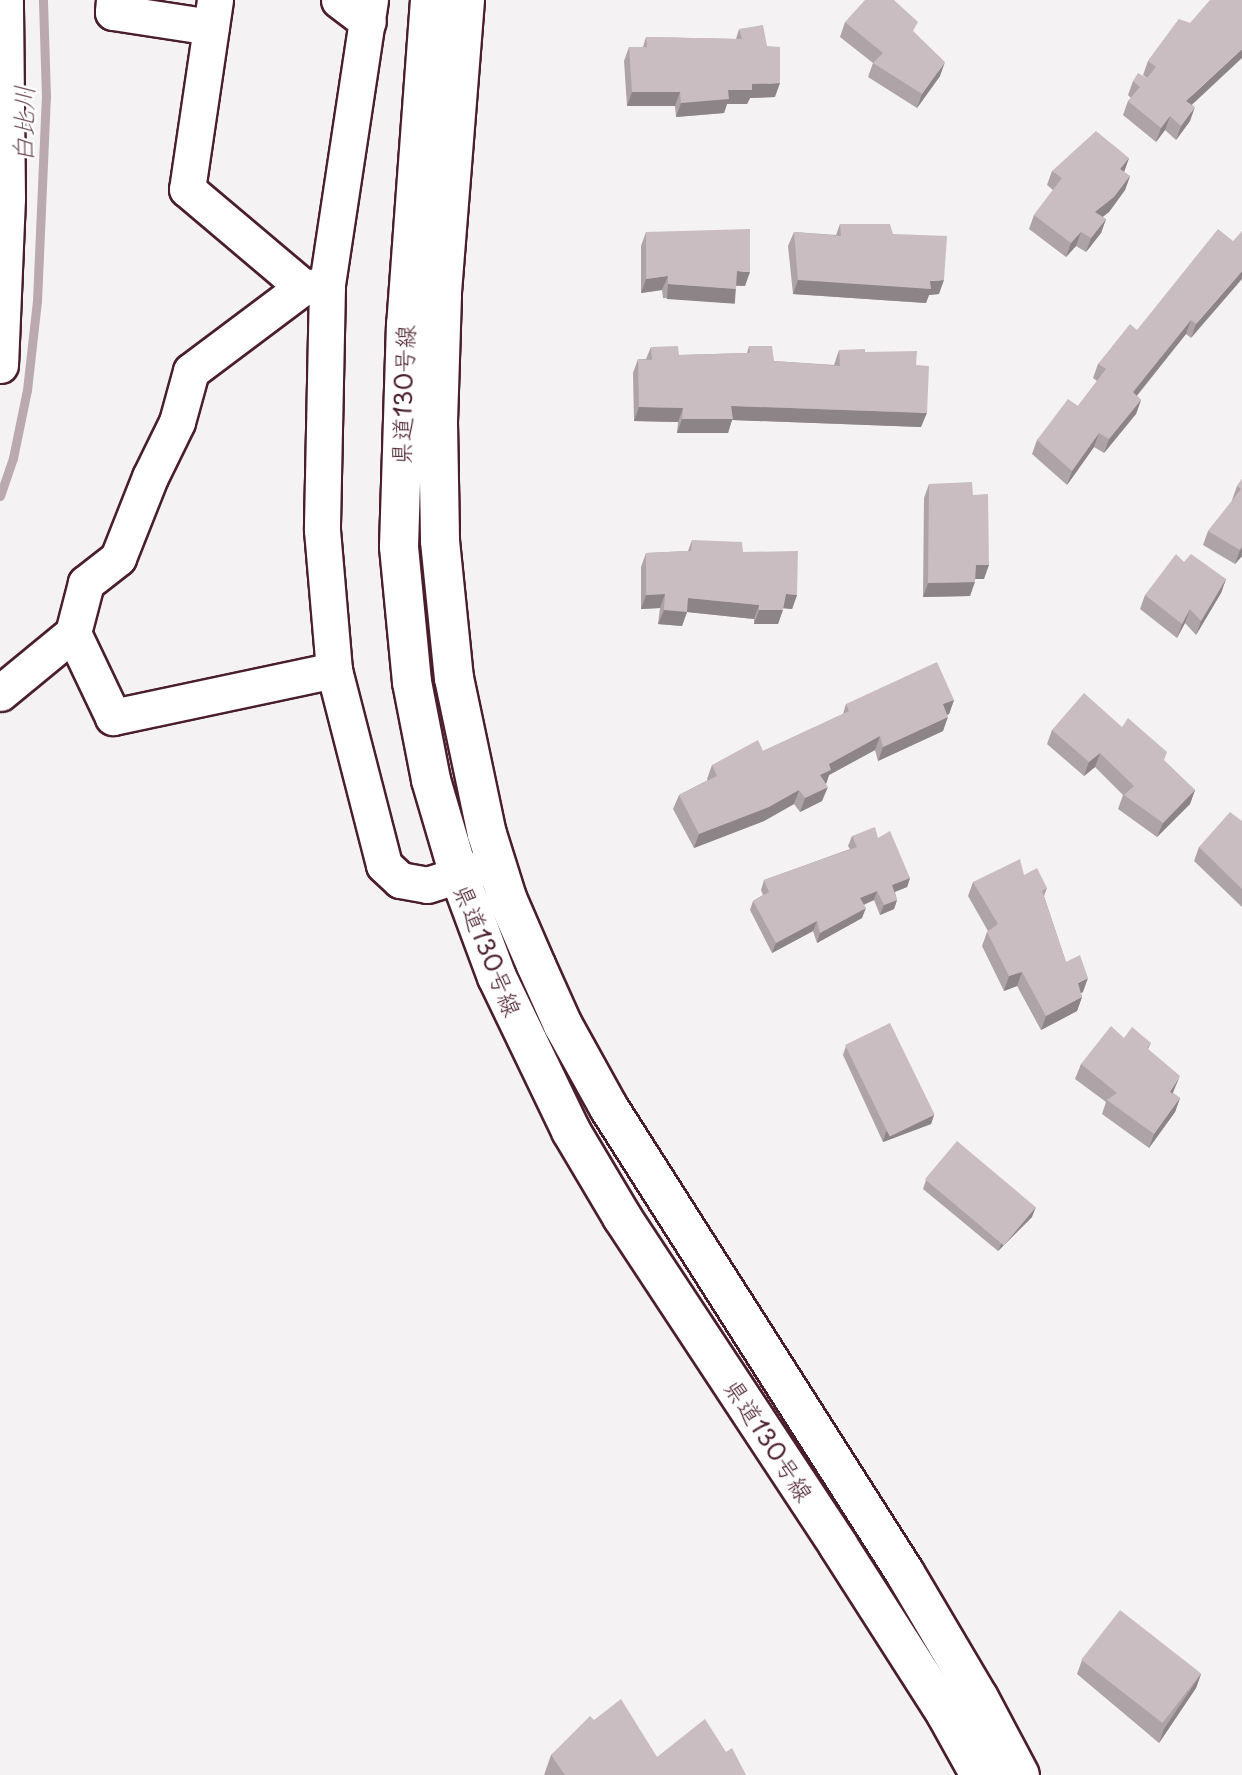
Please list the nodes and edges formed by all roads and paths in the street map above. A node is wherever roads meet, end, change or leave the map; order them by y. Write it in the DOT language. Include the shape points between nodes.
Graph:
graph roads {
  1 [pos="5,0"];
  2 [pos="114,0"];
  3 [pos="339,0"];
  4 [pos="430,0"];
  5 [pos="465,0"];
  6 [pos="369,11"];
  7 [pos="213,13"];
  8 [pos="315,287"];
  9 [pos="0,365"];
  10 [pos="73,633"];
  11 [pos="334,670"];
  12 [pos="0,693"];
  13 [pos="496,862"];
  14 [pos="458,876"];
  15 [pos="980,1775"];
  16 [pos="1020,1775"];
  1 -- 9 [label="street" via="7,198"];
  2 -- 7 [label="street" via="113,12"];
  3 -- 6 [label="street"];
  4 -- 14 [label="main road, 県道130号線" via="408,297 399,547 412,682 431,780"];
  5 -- 13 [label="main road, 県道130号線" via="442,295 439,541 456,691"];
  6 -- 8 [label="street"];
  7 -- 8 [label="street" via="187,189"];
  8 -- 10 [label="street" via="191,371 177,422 118,558 86,583"];
  8 -- 11 [label="street" via="322,530"];
  10 -- 11 [label="street" via="113,717"];
  10 -- 12 [label="street"];
  11 -- 14 [label="street" via="384,866 400,880 427,884"];
  13 -- 14 [label="street"];
  13 -- 16 [label="main road, 県道130号線" via="507,898 563,1025 609,1108 905,1573"];
  14 -- 15 [label="main road, 県道130号線" via="512,1010 571,1130 622,1217 860,1578"];
}
